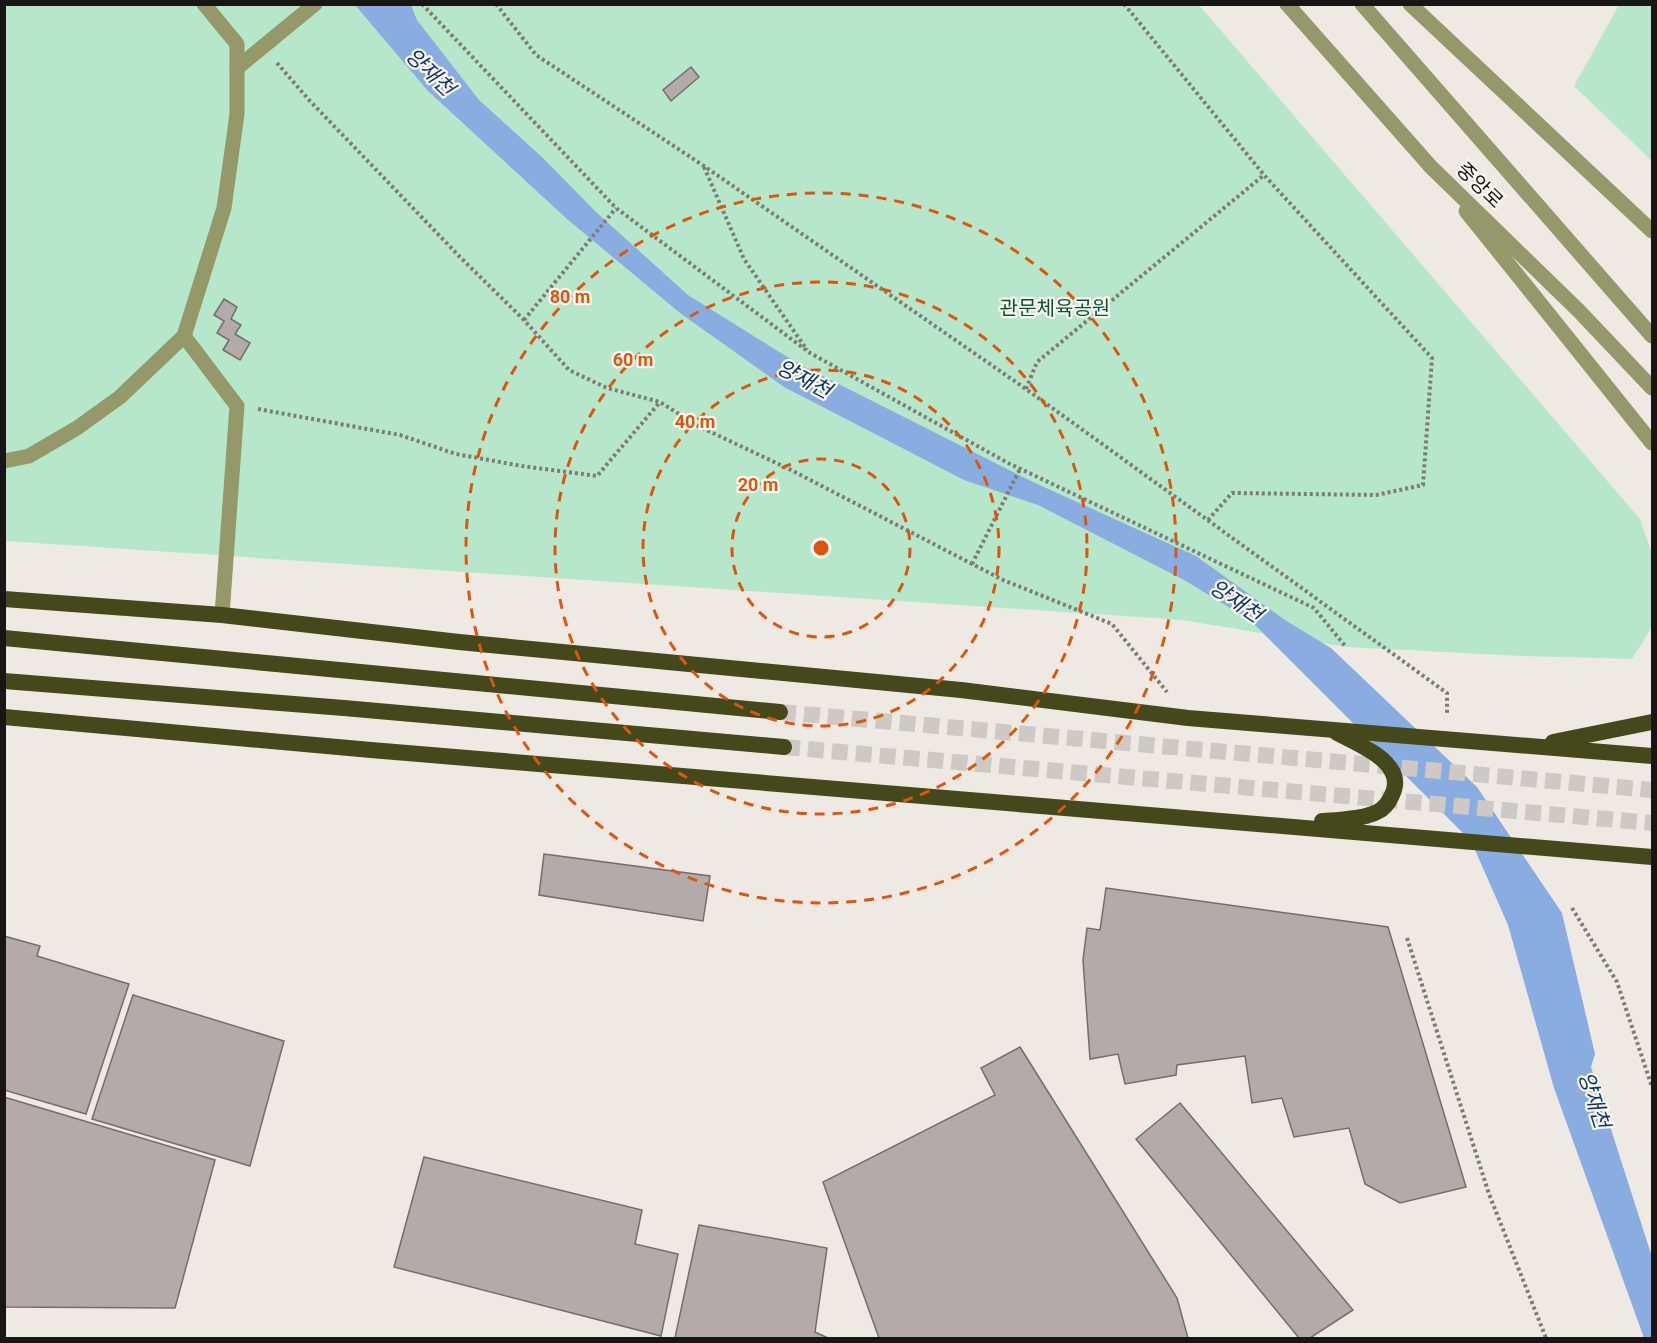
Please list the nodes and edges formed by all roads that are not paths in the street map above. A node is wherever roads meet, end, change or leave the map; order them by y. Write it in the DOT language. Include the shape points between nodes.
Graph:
graph roads {
  1 [pos="204,4"];
  2 [pos="315,4"];
  3 [pos="1287,4"];
  4 [pos="1362,4"];
  5 [pos="1410,4"];
  6 [pos="237,69"];
  7 [pos="1431,166"];
  8 [pos="1653,231"];
  9 [pos="184,336"];
  10 [pos="1653,336"];
  11 [pos="1653,388"];
  12 [pos="1653,443"];
  13 [pos="4,461"];
  14 [pos="4,598"];
  15 [pos="222,615"];
  16 [pos="4,638"];
  17 [pos="4,681"];
  18 [pos="780,712"];
  19 [pos="4,717"];
  20 [pos="1653,722"];
  21 [pos="1328,728"];
  22 [pos="1537,745"];
  23 [pos="784,747"];
  24 [pos="1653,756"];
  25 [pos="1285,826"];
  26 [pos="1653,857"];
  1 -- 6 [label="street" via="237,44"];
  2 -- 6 [label="street"];
  3 -- 7 [label="street, 중앙로"];
  4 -- 10 [label="street, 중앙로"];
  5 -- 8 [label="street"];
  6 -- 9 [label="street" via="237,114 224,208"];
  7 -- 11 [label="street, 중앙로"];
  7 -- 12 [label="street"];
  9 -- 13 [label="street" via="120,397 77,428 29,456"];
  9 -- 15 [label="street" via="237,406"];
  14 -- 15 [label="highway"];
  15 -- 21 [label="highway" via="961,690 1188,718"];
  16 -- 18 [label="highway"];
  17 -- 23 [label="highway"];
  19 -- 25 [label="highway"];
  20 -- 22 [label="highway"];
  21 -- 22 [label="highway"];
  21 -- 25 [label="highway" via="1384,760 1394,778 1393,793 1384,807 1372,814"];
  22 -- 24 [label="highway"];
  25 -- 26 [label="highway"];
}
